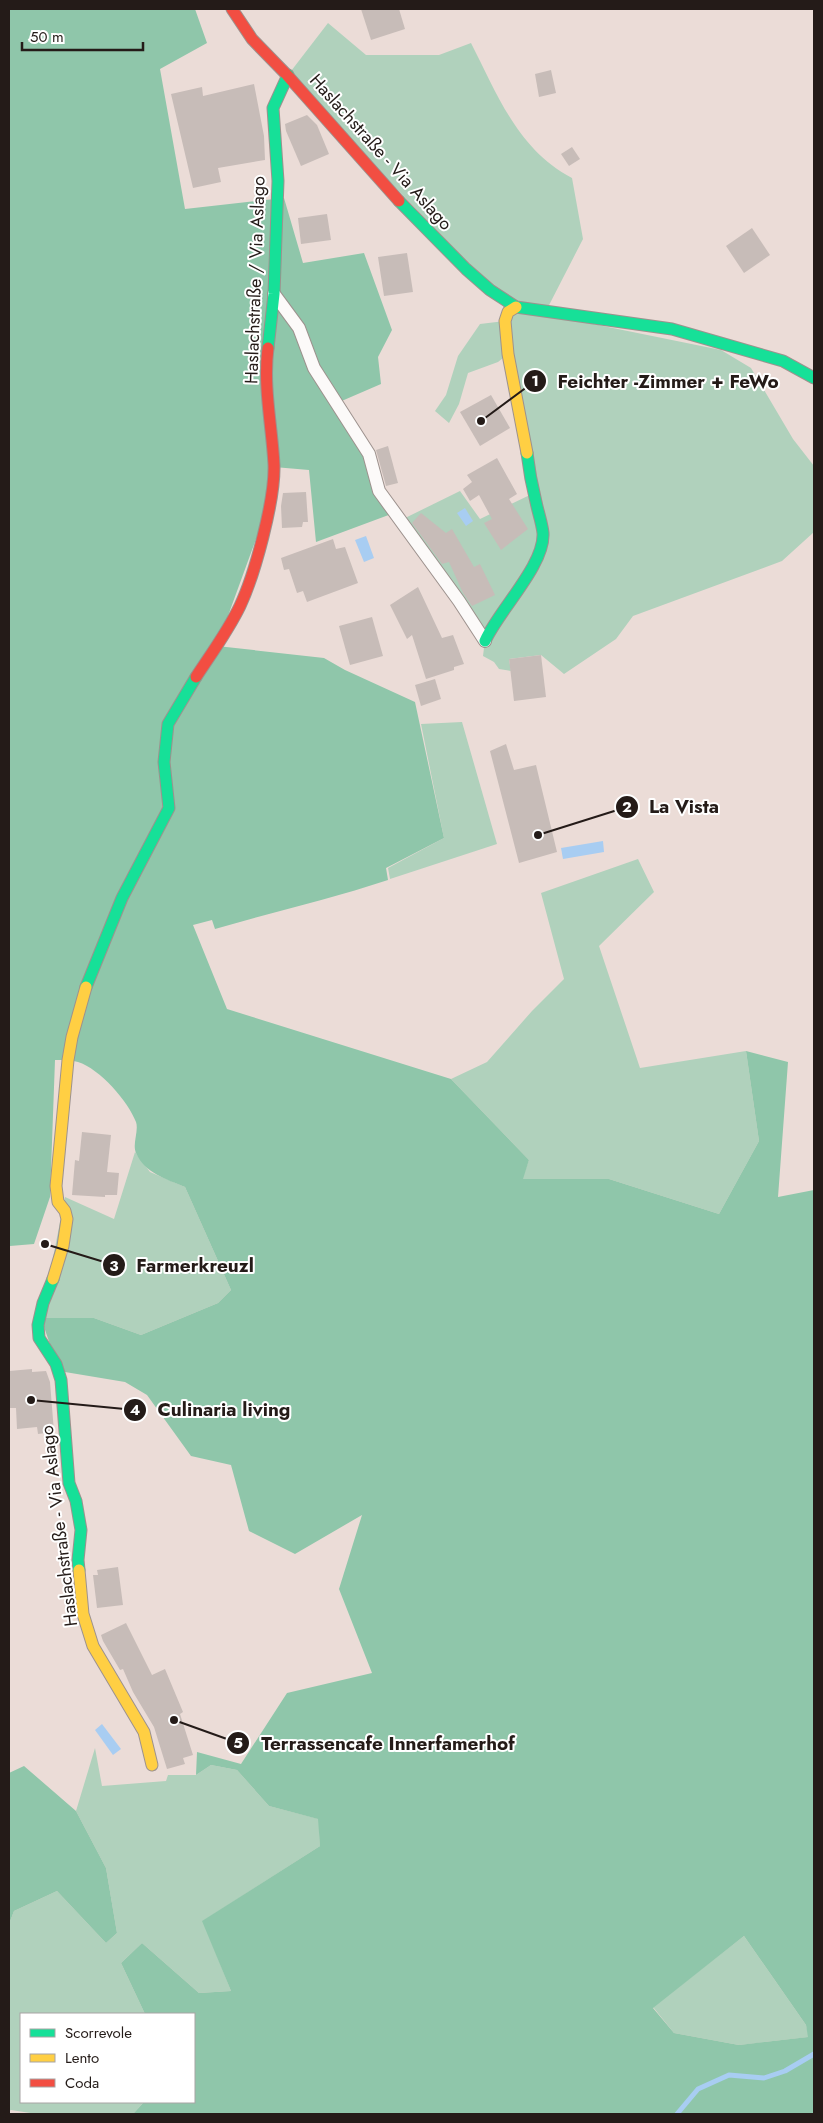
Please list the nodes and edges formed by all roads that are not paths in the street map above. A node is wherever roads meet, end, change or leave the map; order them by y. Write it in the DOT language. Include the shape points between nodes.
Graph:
graph roads {
  1 [pos="232,9"];
  2 [pos="288,75"];
  3 [pos="274,294"];
  4 [pos="516,307"];
  5 [pos="814,378"];
  6 [pos="485,641"];
  7 [pos="67,1219"];
  8 [pos="152,1765"];
  1 -- 2 [label="street, Haslachstraße - Via Aslago" via="244,31"];
  2 -- 3 [label="street, Haslachstraße / Via Aslago" via="273,108 278,181"];
  2 -- 4 [label="street, Haslachstraße - Via Aslago" via="435,239 489,288"];
  3 -- 6 [label="street" via="299,328 314,368 369,454 379,491"];
  3 -- 7 [label="street, Haslachstraße / Via Aslago" via="265,371 274,467 272,495 255,565 240,606 168,724 164,762 170,808 122,898 89,976 72,1037 60,1129 56,1186 58,1202"];
  4 -- 5 [label="street, Haslachstraße - Via Aslago" via="672,329 776,359"];
  4 -- 6 [label="street" via="508,312 505,321 508,354 543,542 535,563 495,620"];
  7 -- 8 [label="street, Haslachstraße - Via Aslago" via="63,1246 43,1303 39,1338 56,1364 61,1380 69,1483 81,1530 78,1560 83,1614 93,1646 144,1732"];
}
